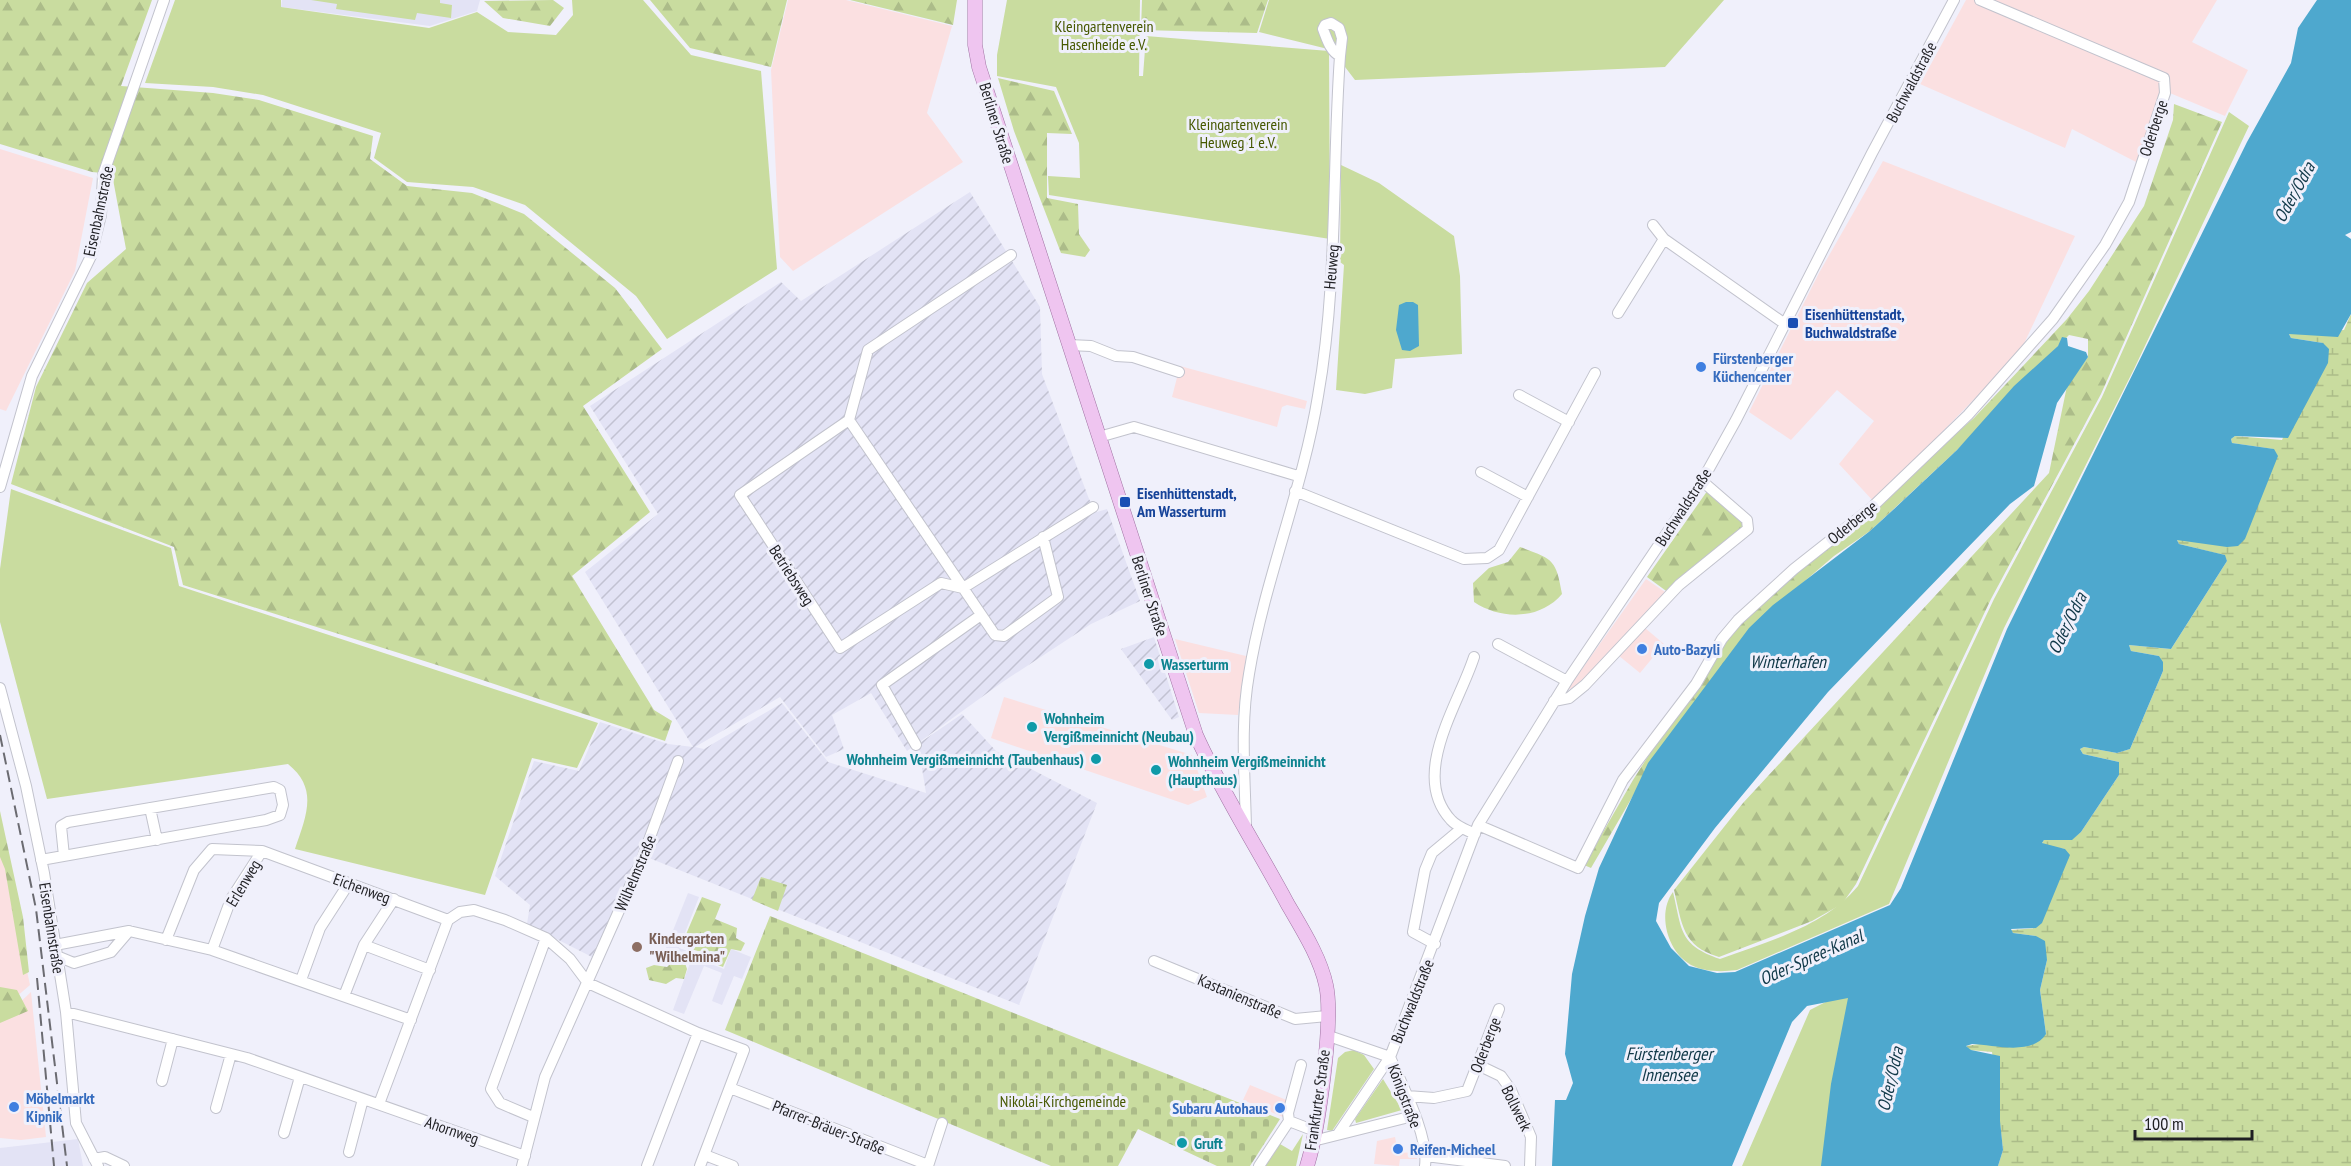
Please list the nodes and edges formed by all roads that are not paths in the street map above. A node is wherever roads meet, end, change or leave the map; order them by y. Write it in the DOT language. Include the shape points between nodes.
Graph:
graph roads {
  1 [pos="164,0"];
  2 [pos="975,0"];
  3 [pos="1954,0"];
  4 [pos="1980,0"];
  5 [pos="1340,56"];
  6 [pos="1653,225"];
  7 [pos="1664,239"];
  8 [pos="1011,255"];
  9 [pos="1618,313"];
  10 [pos="1785,324"];
  11 [pos="1069,345"];
  12 [pos="1179,372"];
  13 [pos="1595,373"];
  14 [pos="1519,395"];
  15 [pos="849,420"];
  16 [pos="1569,422"];
  17 [pos="1099,437"];
  18 [pos="1481,472"];
  19 [pos="1298,476"];
  20 [pos="1702,481"];
  21 [pos="0,487"];
  22 [pos="1295,491"];
  23 [pos="1528,497"];
  24 [pos="1094,507"];
  25 [pos="1043,537"];
  26 [pos="963,588"];
  27 [pos="981,615"];
  28 [pos="1498,644"];
  29 [pos="1474,657"];
  30 [pos="1567,681"];
  31 [pos="0,688"];
  32 [pos="1554,701"];
  33 [pos="916,745"];
  34 [pos="678,761"];
  35 [pos="150,808"];
  36 [pos="1246,828"];
  37 [pos="1462,828"];
  38 [pos="1477,830"];
  39 [pos="157,840"];
  40 [pos="262,851"];
  41 [pos="64,856"];
  42 [pos="41,860"];
  43 [pos="349,883"];
  44 [pos="394,900"];
  45 [pos="448,920"];
  46 [pos="129,931"];
  47 [pos="546,938"];
  48 [pos="166,940"];
  49 [pos="1434,944"];
  50 [pos="364,945"];
  51 [pos="212,950"];
  52 [pos="56,951"];
  53 [pos="1154,961"];
  54 [pos="430,969"];
  55 [pos="302,980"];
  56 [pos="588,983"];
  57 [pos="344,996"];
  58 [pos="1499,1009"];
  59 [pos="66,1012"];
  60 [pos="1327,1016"];
  61 [pos="411,1020"];
  62 [pos="698,1033"];
  63 [pos="1326,1035"];
  64 [pos="173,1039"];
  65 [pos="231,1054"];
  66 [pos="1390,1057"];
  67 [pos="1301,1065"];
  68 [pos="1478,1065"];
  69 [pos="300,1077"];
  70 [pos="162,1081"];
  71 [pos="730,1088"];
  72 [pos="1407,1096"];
  73 [pos="363,1099"];
  74 [pos="378,1104"];
  75 [pos="216,1108"];
  76 [pos="1413,1116"];
  77 [pos="533,1117"];
  78 [pos="1289,1121"];
  79 [pos="942,1123"];
  80 [pos="284,1133"];
  81 [pos="1338,1134"];
  82 [pos="1314,1136"];
  83 [pos="349,1152"];
  84 [pos="705,1155"];
  85 [pos="523,1161"];
  86 [pos="1425,1161"];
  87 [pos="96,1162"];
  88 [pos="124,1166"];
  89 [pos="647,1166"];
  90 [pos="700,1166"];
  91 [pos="733,1166"];
  92 [pos="928,1166"];
  93 [pos="1259,1166"];
  94 [pos="1306,1166"];
  95 [pos="1505,1166"];
  96 [pos="1530,1166"];
  1 -- 21 [label="street, Eisenbahnstraße" via="103,175 101,215 91,256 32,376"];
  2 -- 11 [label="main road, Berliner Straße" via="979,67"];
  3 -- 10 [label="street, Buchwaldstraße"];
  4 -- 38 [label="street, Oderberge" via="2164,78 2165,93 2129,202 2105,244 2028,351 1952,431 1870,509 1738,620 1696,684 1623,780 1578,868"];
  5 -- 19 [label="street, Heuweg" via="1333,252 1318,396"];
  6 -- 7 [label="street"];
  7 -- 9 [label="street"];
  7 -- 10 [label="street"];
  8 -- 15 [label="street" via="868,350"];
  10 -- 20 [label="street, Buchwaldstraße"];
  11 -- 12 [label="street" via="1090,346"];
  11 -- 17 [label="main road, Berliner Straße"];
  13 -- 16 [label="street"];
  14 -- 16 [label="street"];
  15 -- 26 [label="street"];
  15 -- 26 [label="street, Betriebsweg" via="740,495 840,648 941,583"];
  16 -- 23 [label="street"];
  17 -- 19 [label="street" via="1134,427"];
  17 -- 36 [label="main road, Berliner Straße" via="1196,735 1218,783"];
  18 -- 23 [label="street"];
  19 -- 22 [label="street, Heuweg"];
  20 -- 30 [label="street, Buchwaldstraße"];
  20 -- 32 [label="street" via="1747,520 1749,530 1679,585 1585,685 1569,698"];
  22 -- 23 [label="street" via="1475,561 1499,550"];
  22 -- 36 [label="street, Heuweg" via="1249,672 1242,724"];
  24 -- 25 [label="street"];
  25 -- 26 [label="street"];
  25 -- 27 [label="street" via="1058,597 1004,636 995,635"];
  26 -- 27 [label="street"];
  27 -- 33 [label="street" via="882,685"];
  28 -- 30 [label="street"];
  29 -- 37 [label="street" via="1452,705 1436,761 1434,788 1452,821"];
  30 -- 32 [label="street, Buchwaldstraße"];
  31 -- 42 [label="street, Eisenbahnstraße"];
  32 -- 38 [label="street, Buchwaldstraße" via="1505,777"];
  34 -- 56 [label="street, Wilhelmstraße" via="642,859"];
  35 -- 39 [label="street"];
  35 -- 39 [label="street" via="274,787 280,790 280,815"];
  35 -- 41 [label="street" via="68,822 61,826"];
  36 -- 60 [label="main road, Berliner Straße" via="1318,963 1327,986"];
  37 -- 38 [label="street"];
  37 -- 49 [label="street, Buchwaldstraße" via="1432,853 1425,870 1413,932"];
  38 -- 49 [label="street, Buchwaldstraße"];
  39 -- 41 [label="street"];
  40 -- 43 [label="street, Eichenweg"];
  40 -- 48 [label="street, Eichenweg" via="212,849 194,870"];
  40 -- 51 [label="street, Erlenweg" via="231,899"];
  41 -- 42 [label="street"];
  42 -- 52 [label="street, Eisenbahnstraße"];
  43 -- 44 [label="street, Eichenweg"];
  43 -- 55 [label="street" via="320,928"];
  44 -- 45 [label="street, Eichenweg"];
  44 -- 50 [label="street"];
  45 -- 47 [label="street" via="460,912 474,910"];
  45 -- 54 [label="street"];
  46 -- 48 [label="street"];
  46 -- 52 [label="street"];
  46 -- 52 [label="street" via="111,951 75,963"];
  47 -- 56 [label="street" via="570,959"];
  47 -- 77 [label="street" via="490,1089 500,1104"];
  48 -- 51 [label="street"];
  49 -- 66 [label="street, Buchwaldstraße"];
  50 -- 54 [label="street"];
  50 -- 57 [label="street"];
  51 -- 55 [label="street"];
  52 -- 59 [label="street, Eisenbahnstraße"];
  53 -- 60 [label="street, Kastanienstraße" via="1295,1019"];
  54 -- 61 [label="street"];
  55 -- 57 [label="street"];
  56 -- 62 [label="street"];
  56 -- 77 [label="street, Wilhelmstraße" via="545,1077"];
  57 -- 61 [label="street"];
  58 -- 68 [label="street, Oderberge"];
  59 -- 64 [label="street, Ahornweg"];
  59 -- 87 [label="street, Eisenbahnstraße" via="76,1123"];
  60 -- 63 [label="main road, Berliner Straße"];
  61 -- 74 [label="street"];
  62 -- 71 [label="street" via="744,1050"];
  62 -- 89 [label="street"];
  63 -- 66 [label="street, Königstraße"];
  63 -- 82 [label="main road, Frankfurter Straße"];
  64 -- 65 [label="street, Ahornweg"];
  64 -- 70 [label="street"];
  65 -- 69 [label="street, Ahornweg"];
  65 -- 75 [label="street"];
  66 -- 72 [label="street, Königstraße"];
  66 -- 81 [label="street, Buchwaldstraße"];
  67 -- 78 [label="street"];
  68 -- 72 [label="street, Oderberge" via="1467,1091 1434,1098"];
  68 -- 96 [label="street, Bollwerk" via="1501,1076 1511,1090 1532,1137"];
  69 -- 73 [label="street, Ahornweg"];
  69 -- 80 [label="street"];
  71 -- 84 [label="street"];
  71 -- 92 [label="street, Pfarrer-Bräuer-Straße"];
  72 -- 76 [label="street, Königstraße"];
  73 -- 74 [label="street, Ahornweg"];
  73 -- 83 [label="street"];
  74 -- 85 [label="street, Ahornweg"];
  76 -- 81 [label="street"];
  76 -- 86 [label="street, Königstraße"];
  77 -- 85 [label="street, Wilhelmstraße"];
  78 -- 82 [label="street"];
  78 -- 93 [label="street"];
  79 -- 92 [label="street"];
  81 -- 82 [label="street"];
  82 -- 94 [label="main road, Frankfurter Straße"];
  84 -- 90 [label="street"];
  84 -- 91 [label="street"];
  86 -- 95 [label="street"];
  87 -- 88 [label="street" via="105,1157"];
}
